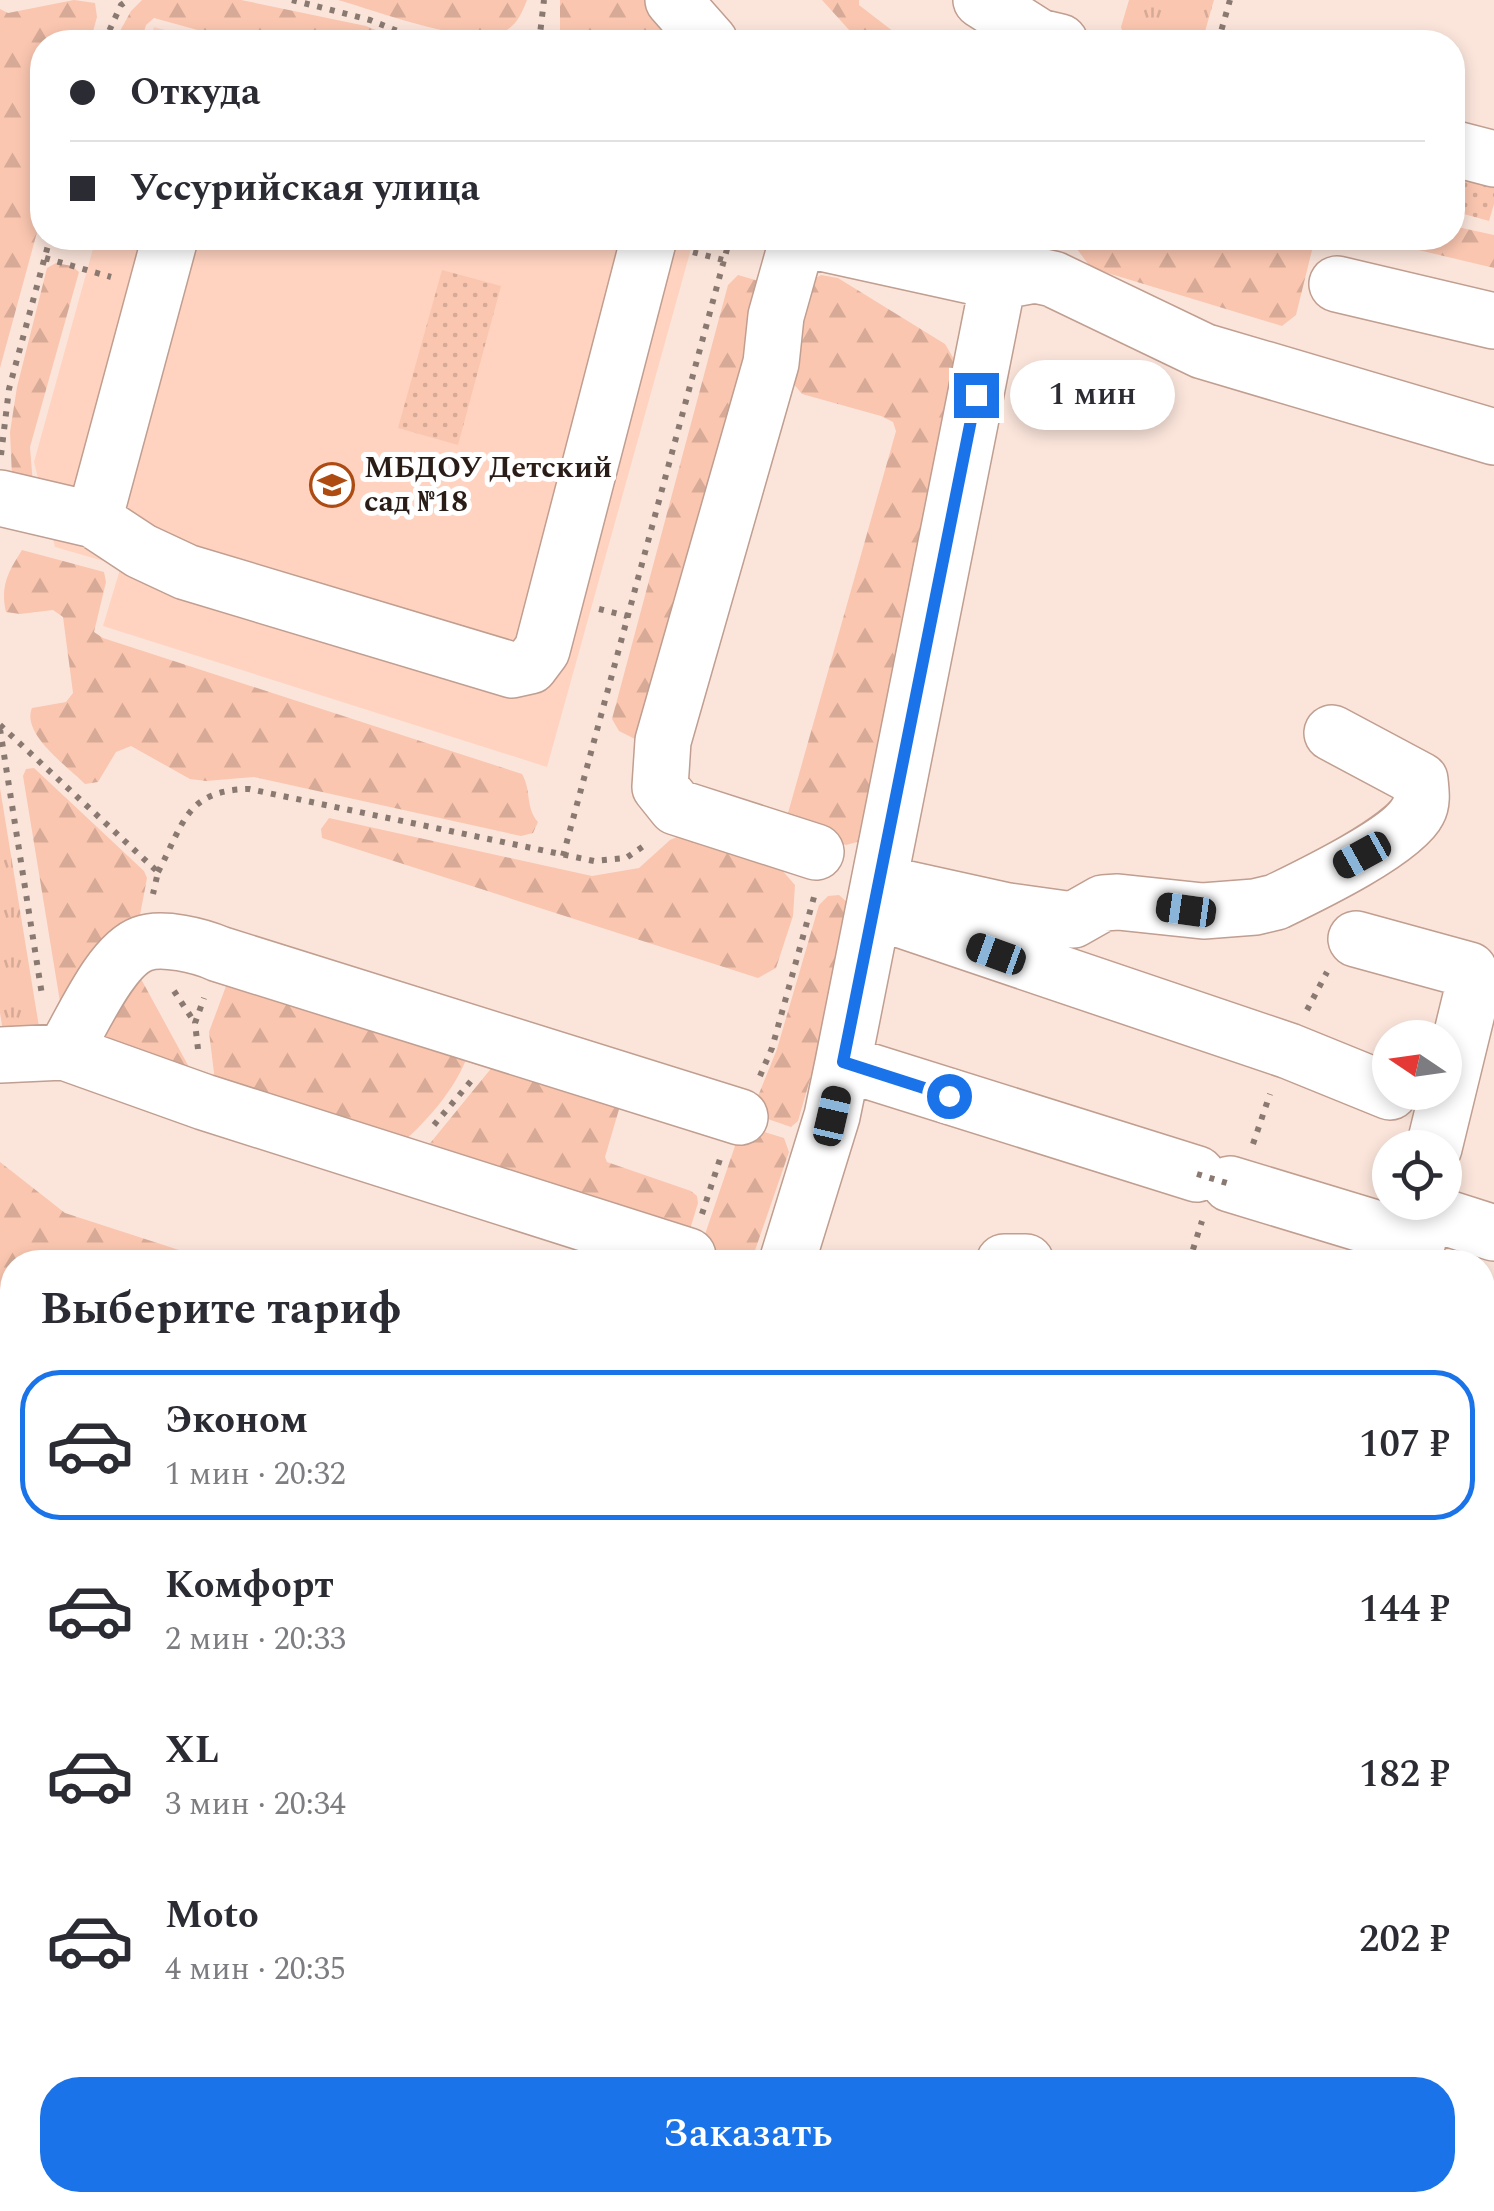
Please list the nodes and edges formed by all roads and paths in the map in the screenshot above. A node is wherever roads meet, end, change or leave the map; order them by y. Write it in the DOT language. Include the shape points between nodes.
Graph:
graph roads {
  1 [pos="128,0"];
  2 [pos="292,0"];
  3 [pos="544,0"];
  4 [pos="674,0"];
  5 [pos="981,0"];
  6 [pos="1075,0"];
  7 [pos="1230,0"];
  8 [pos="110,30"];
  9 [pos="395,30"];
  10 [pos="540,30"];
  11 [pos="700,30"];
  12 [pos="1027,30"];
  13 [pos="1067,30"];
  14 [pos="1221,30"];
  15 [pos="1465,151"];
  16 [pos="1494,159"];
  17 [pos="47,250"];
  18 [pos="167,250"];
  19 [pos="646,250"];
  20 [pos="727,250"];
  21 [pos="795,250"];
  22 [pos="910,250"];
  23 [pos="45,258"];
  24 [pos="1004,260"];
  25 [pos="1338,284"];
  26 [pos="155,290"];
  27 [pos="1494,321"];
  28 [pos="1494,437"];
  29 [pos="0,466"];
  30 [pos="0,498"];
  31 [pos="94,520"];
  32 [pos="0,727"];
  33 [pos="1332,733"];
  34 [pos="676,807"];
  35 [pos="816,852"];
  36 [pos="563,856"];
  37 [pos="158,872"];
  38 [pos="878,897"];
  39 [pos="1002,932"];
  40 [pos="1356,940"];
  41 [pos="143,943"];
  42 [pos="219,954"];
  43 [pos="502,1043"];
  44 [pos="38,1053"];
  45 [pos="843,1062"];
  46 [pos="1372,1084"];
  47 [pos="204,1102"];
  48 [pos="1413,1110"];
  49 [pos="740,1118"];
  50 [pos="1438,1130"];
  51 [pos="402,1164"];
  52 [pos="1419,1229"];
  53 [pos="1494,1232"];
  54 [pos="669,1250"];
  55 [pos="690,1250"];
  56 [pos="791,1250"];
  1 -- 8 [label="path"];
  2 -- 9 [label="path"];
  3 -- 10 [label="path"];
  4 -- 11 [label="street"];
  5 -- 12 [label="street"];
  6 -- 13 [label="street"];
  7 -- 14 [label="path"];
  15 -- 16 [label="street"];
  17 -- 23 [label="path"];
  18 -- 26 [label="street"];
  19 -- 31 [label="street" via="542,650 530,666 512,670 186,572 140,552"];
  20 -- 36 [label="path"];
  21 -- 34 [label="street" via="771,363 663,741 660,787"];
  22 -- 24 [label="street"];
  23 -- 26 [label="path"];
  23 -- 29 [label="path" via="8,390"];
  24 -- 28 [label="street" via="1203,350"];
  24 -- 38 [label="street"];
  25 -- 27 [label="street"];
  26 -- 31 [label="street"];
  30 -- 31 [label="street"];
  32 -- 37 [label="path"];
  32 -- 44 [label="path"];
  33 -- 39 [label="street" via="1420,780 1420,807 1395,836 1296,892 1255,907 1202,911 1118,902 1073,920"];
  34 -- 35 [label="street"];
  34 -- 36 [label="path" via="652,840 626,858 594,862"];
  35 -- 49 [label="path" via="816,888 800,953 772,1048"];
  36 -- 37 [label="path" via="249,789 220,789 193,805"];
  37 -- 41 [label="path"];
  38 -- 39 [label="street"];
  38 -- 45 [label="street"];
  39 -- 46 [label="street"];
  40 -- 50 [label="street" via="1469,970 1473,988"];
  41 -- 42 [label="street" via="196,944"];
  41 -- 44 [label="street" via="116,964"];
  42 -- 43 [label="street"];
  42 -- 47 [label="path" via="194,1024"];
  43 -- 49 [label="street"];
  43 -- 51 [label="path"];
  44 -- 47 [label="street"];
  45 -- 52 [label="street" via="1213,1179"];
  45 -- 56 [label="street"];
  47 -- 51 [label="street"];
  48 -- 50 [label="street"];
  49 -- 55 [label="path" via="728,1135"];
  51 -- 54 [label="street"];
  52 -- 53 [label="street"];
}
